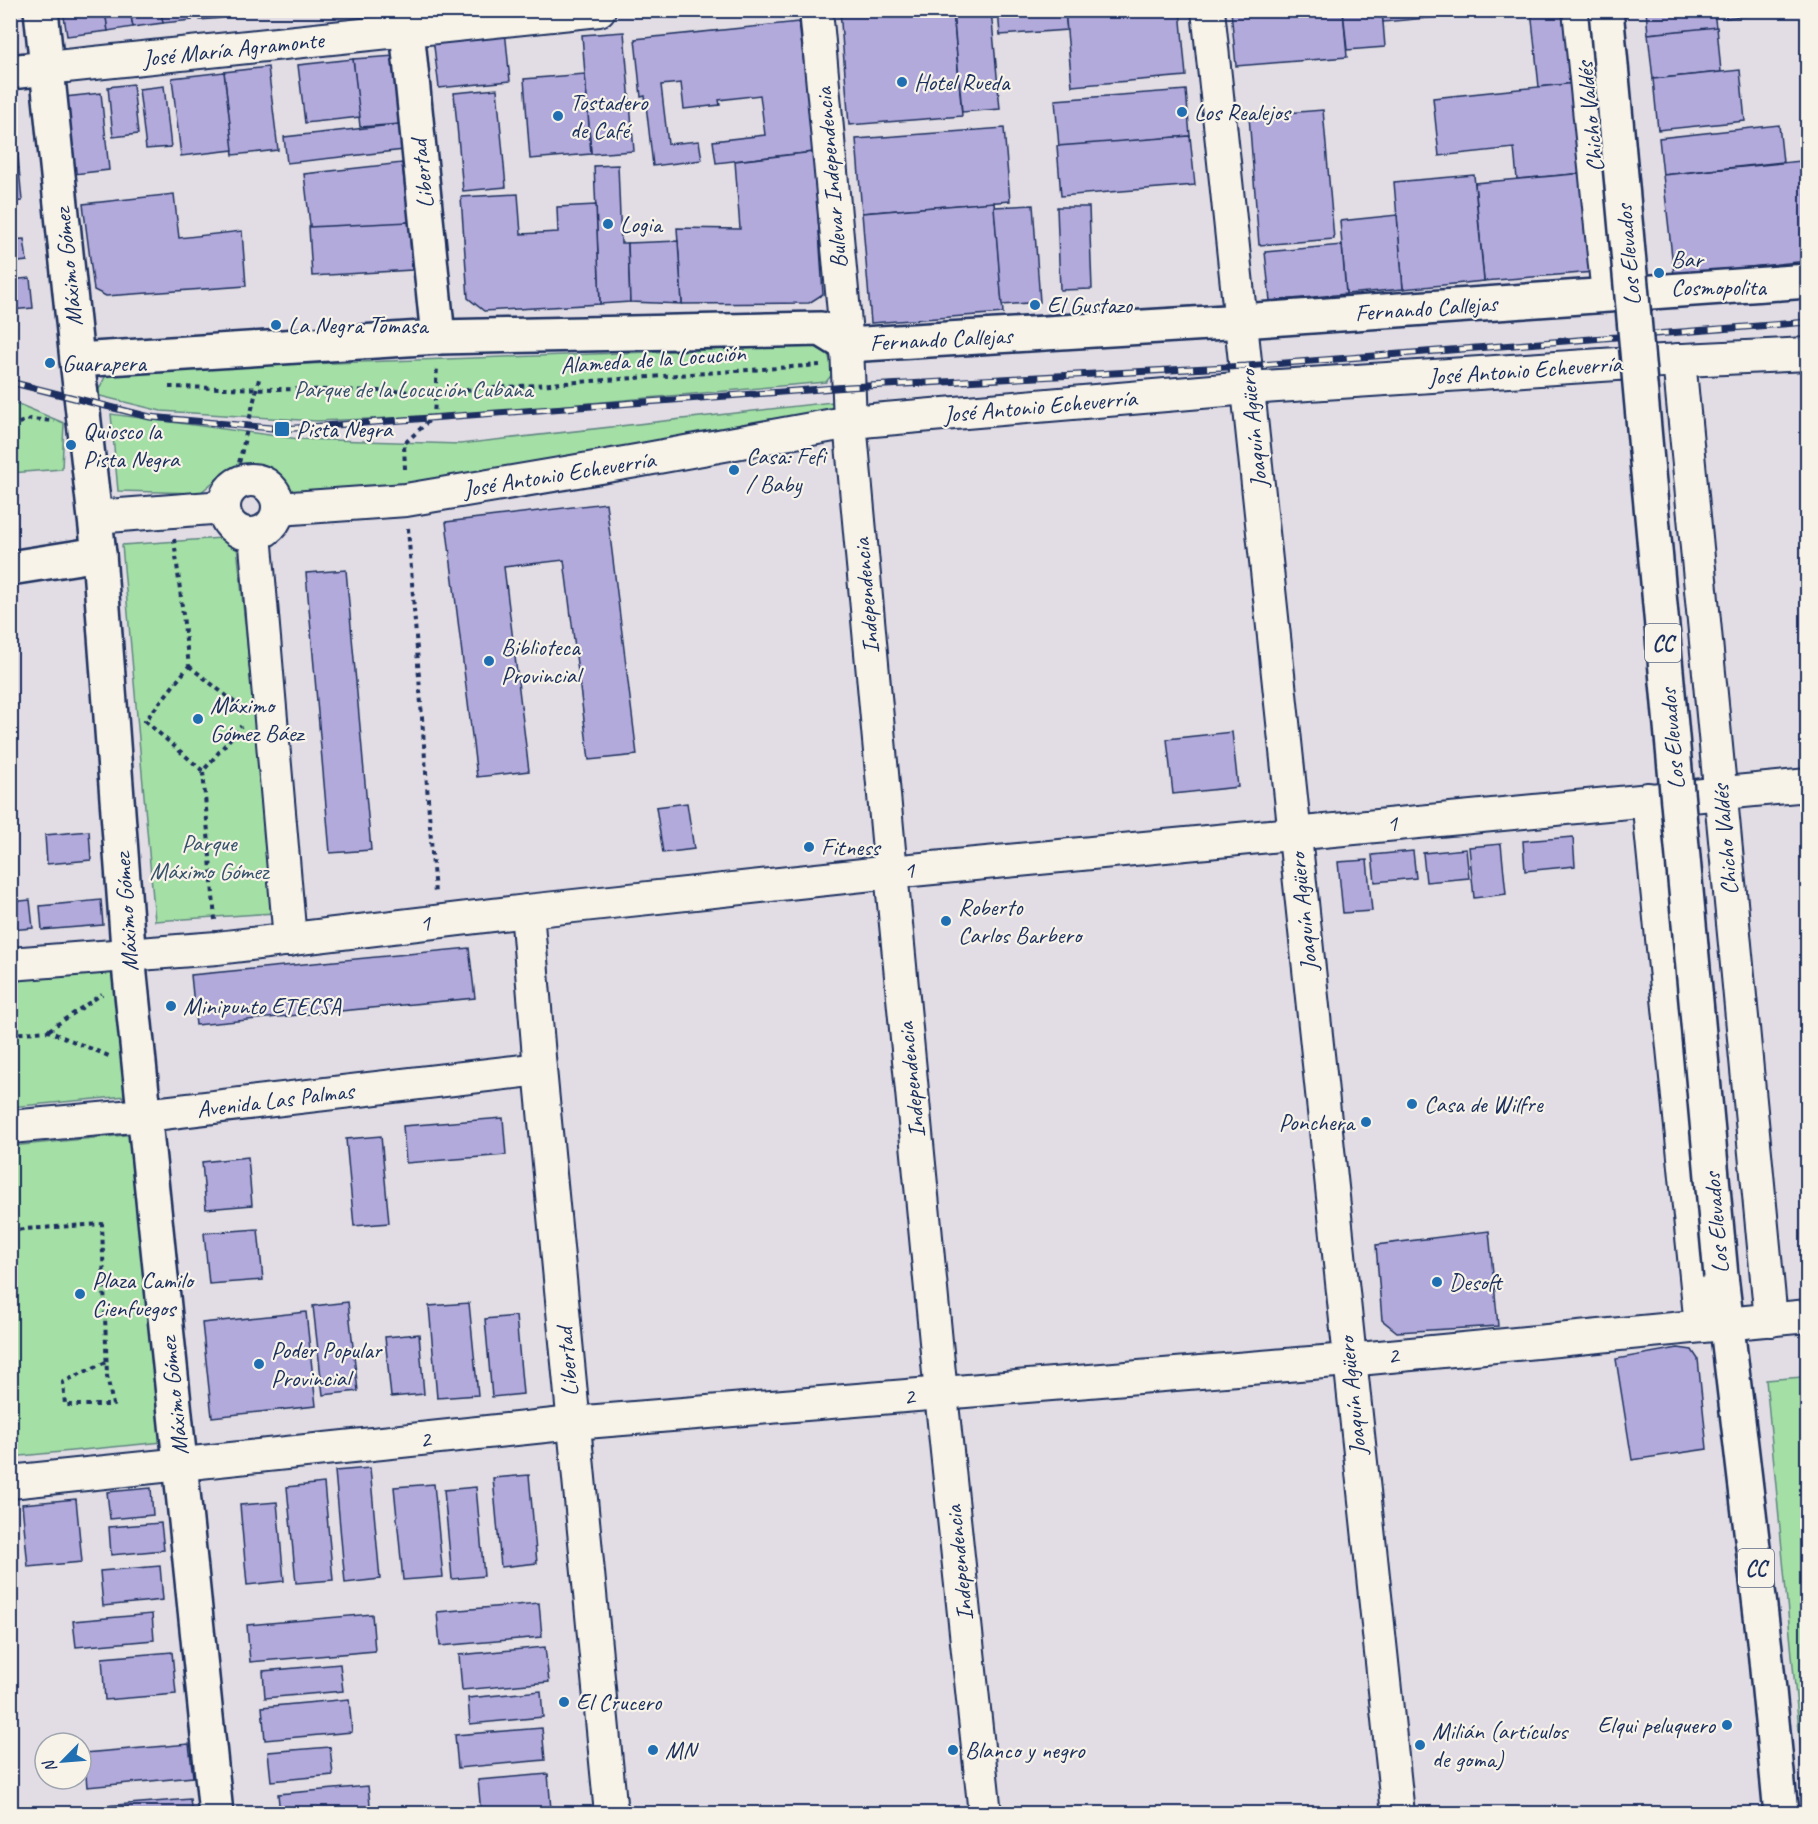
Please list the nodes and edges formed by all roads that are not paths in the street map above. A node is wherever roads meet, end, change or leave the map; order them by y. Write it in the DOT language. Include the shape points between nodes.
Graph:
graph roads {
  1 [pos="41,10"];
  2 [pos="599,10"];
  3 [pos="816,10"];
  4 [pos="1208,10"];
  5 [pos="1579,10"];
  6 [pos="1605,10"];
  7 [pos="406,21"];
  8 [pos="47,68"];
  9 [pos="10,72"];
  10 [pos="1808,281"];
  11 [pos="1608,295"];
  12 [pos="1242,321"];
  13 [pos="438,337"];
  14 [pos="847,354"];
  15 [pos="1808,354"];
  16 [pos="77,360"];
  17 [pos="1679,360"];
  18 [pos="1248,388"];
  19 [pos="850,422"];
  20 [pos="229,496"];
  21 [pos="278,509"];
  22 [pos="95,517"];
  23 [pos="255,534"];
  24 [pos="99,554"];
  25 [pos="10,568"];
  26 [pos="1808,785"];
  27 [pos="1720,793"];
  28 [pos="1648,799"];
  29 [pos="1296,832"];
  30 [pos="891,872"];
  31 [pos="527,911"];
  32 [pos="290,940"];
  33 [pos="10,964"];
  34 [pos="130,964"];
  35 [pos="540,1070"];
  36 [pos="145,1115"];
  37 [pos="10,1127"];
  38 [pos="1808,1316"];
  39 [pos="1771,1320"];
  40 [pos="1714,1325"];
  41 [pos="1348,1360"];
  42 [pos="941,1394"];
  43 [pos="573,1423"];
  44 [pos="181,1465"];
  45 [pos="10,1482"];
  46 [pos="216,1814"];
  47 [pos="611,1814"];
  48 [pos="985,1814"];
  49 [pos="1398,1814"];
  50 [pos="1781,1814"];
  1 -- 8 [label="main road, Máximo Gómez"];
  2 -- 7 [label="street, José María Agramonte"];
  3 -- 14 [label="street, Bulevar Independencia"];
  4 -- 12 [label="street, Joaquín Agüero"];
  5 -- 11 [label="street, Chicho Valdés"];
  6 -- 40 [label="main road, Los Elevados / CC, bridge" via="1720,1276"];
  7 -- 8 [label="street, José María Agramonte"];
  7 -- 13 [label="main road, Libertad"];
  8 -- 9 [label="main road, José María Agramonte"];
  8 -- 16 [label="main road, Máximo Gómez"];
  10 -- 11 [label="main road, Fernando Callejas"];
  11 -- 12 [label="main road, Fernando Callejas"];
  12 -- 14 [label="main road, Fernando Callejas"];
  12 -- 18 [label="street, Joaquín Agüero"];
  13 -- 14 [label="main road, Fernando Callejas" via="821,329"];
  13 -- 16 [label="main road, Fernando Callejas"];
  14 -- 19 [label="street, Independencia"];
  15 -- 17 [label="street, José Antonio Echeverría"];
  16 -- 22 [label="main road, Máximo Gómez"];
  17 -- 18 [label="street, José Antonio Echeverría"];
  17 -- 27 [label="street, Chicho Valdés"];
  18 -- 19 [label="street, José Antonio Echeverría"];
  18 -- 29 [label="street, Joaquín Agüero"];
  19 -- 21 [label="street, José Antonio Echeverría" via="406,500"];
  19 -- 30 [label="street, Independencia"];
  20 -- 21 [label="street" via="243,481 254,479 272,489"];
  20 -- 22 [label="street" via="170,511"];
  20 -- 23 [label="street" via="230,524"];
  21 -- 23 [label="street" via="271,526"];
  22 -- 24 [label="main road, Máximo Gómez"];
  23 -- 32 [label="street"];
  24 -- 25 [label="main road"];
  24 -- 34 [label="main road, Máximo Gómez"];
  26 -- 27 [label="street, 1"];
  27 -- 28 [label="street, 1"];
  27 -- 39 [label="street, Chicho Valdés"];
  28 -- 29 [label="street, 1"];
  28 -- 40 [label="street"];
  29 -- 30 [label="street, 1"];
  29 -- 41 [label="street, Joaquín Agüero"];
  30 -- 31 [label="street, 1"];
  30 -- 42 [label="street, Independencia"];
  31 -- 32 [label="street, 1"];
  31 -- 35 [label="street, Libertad"];
  32 -- 34 [label="street, 1"];
  33 -- 34 [label="street, 1"];
  34 -- 36 [label="main road, Máximo Gómez"];
  35 -- 36 [label="street, Avenida Las Palmas"];
  35 -- 43 [label="street, Libertad"];
  36 -- 37 [label="street, Avenida Las Palmas"];
  36 -- 44 [label="main road, Máximo Gómez"];
  38 -- 39 [label="street, 2"];
  39 -- 40 [label="street, 2"];
  40 -- 41 [label="street, 2"];
  40 -- 50 [label="main road, CC" via="1765,1649"];
  41 -- 42 [label="street, 2"];
  41 -- 49 [label="street, Joaquín Agüero"];
  42 -- 43 [label="street, 2"];
  42 -- 48 [label="street, Independencia"];
  43 -- 44 [label="street, 2"];
  43 -- 47 [label="street, Libertad"];
  44 -- 45 [label="street, 2"];
  44 -- 46 [label="main road, Máximo Gómez"];
}
